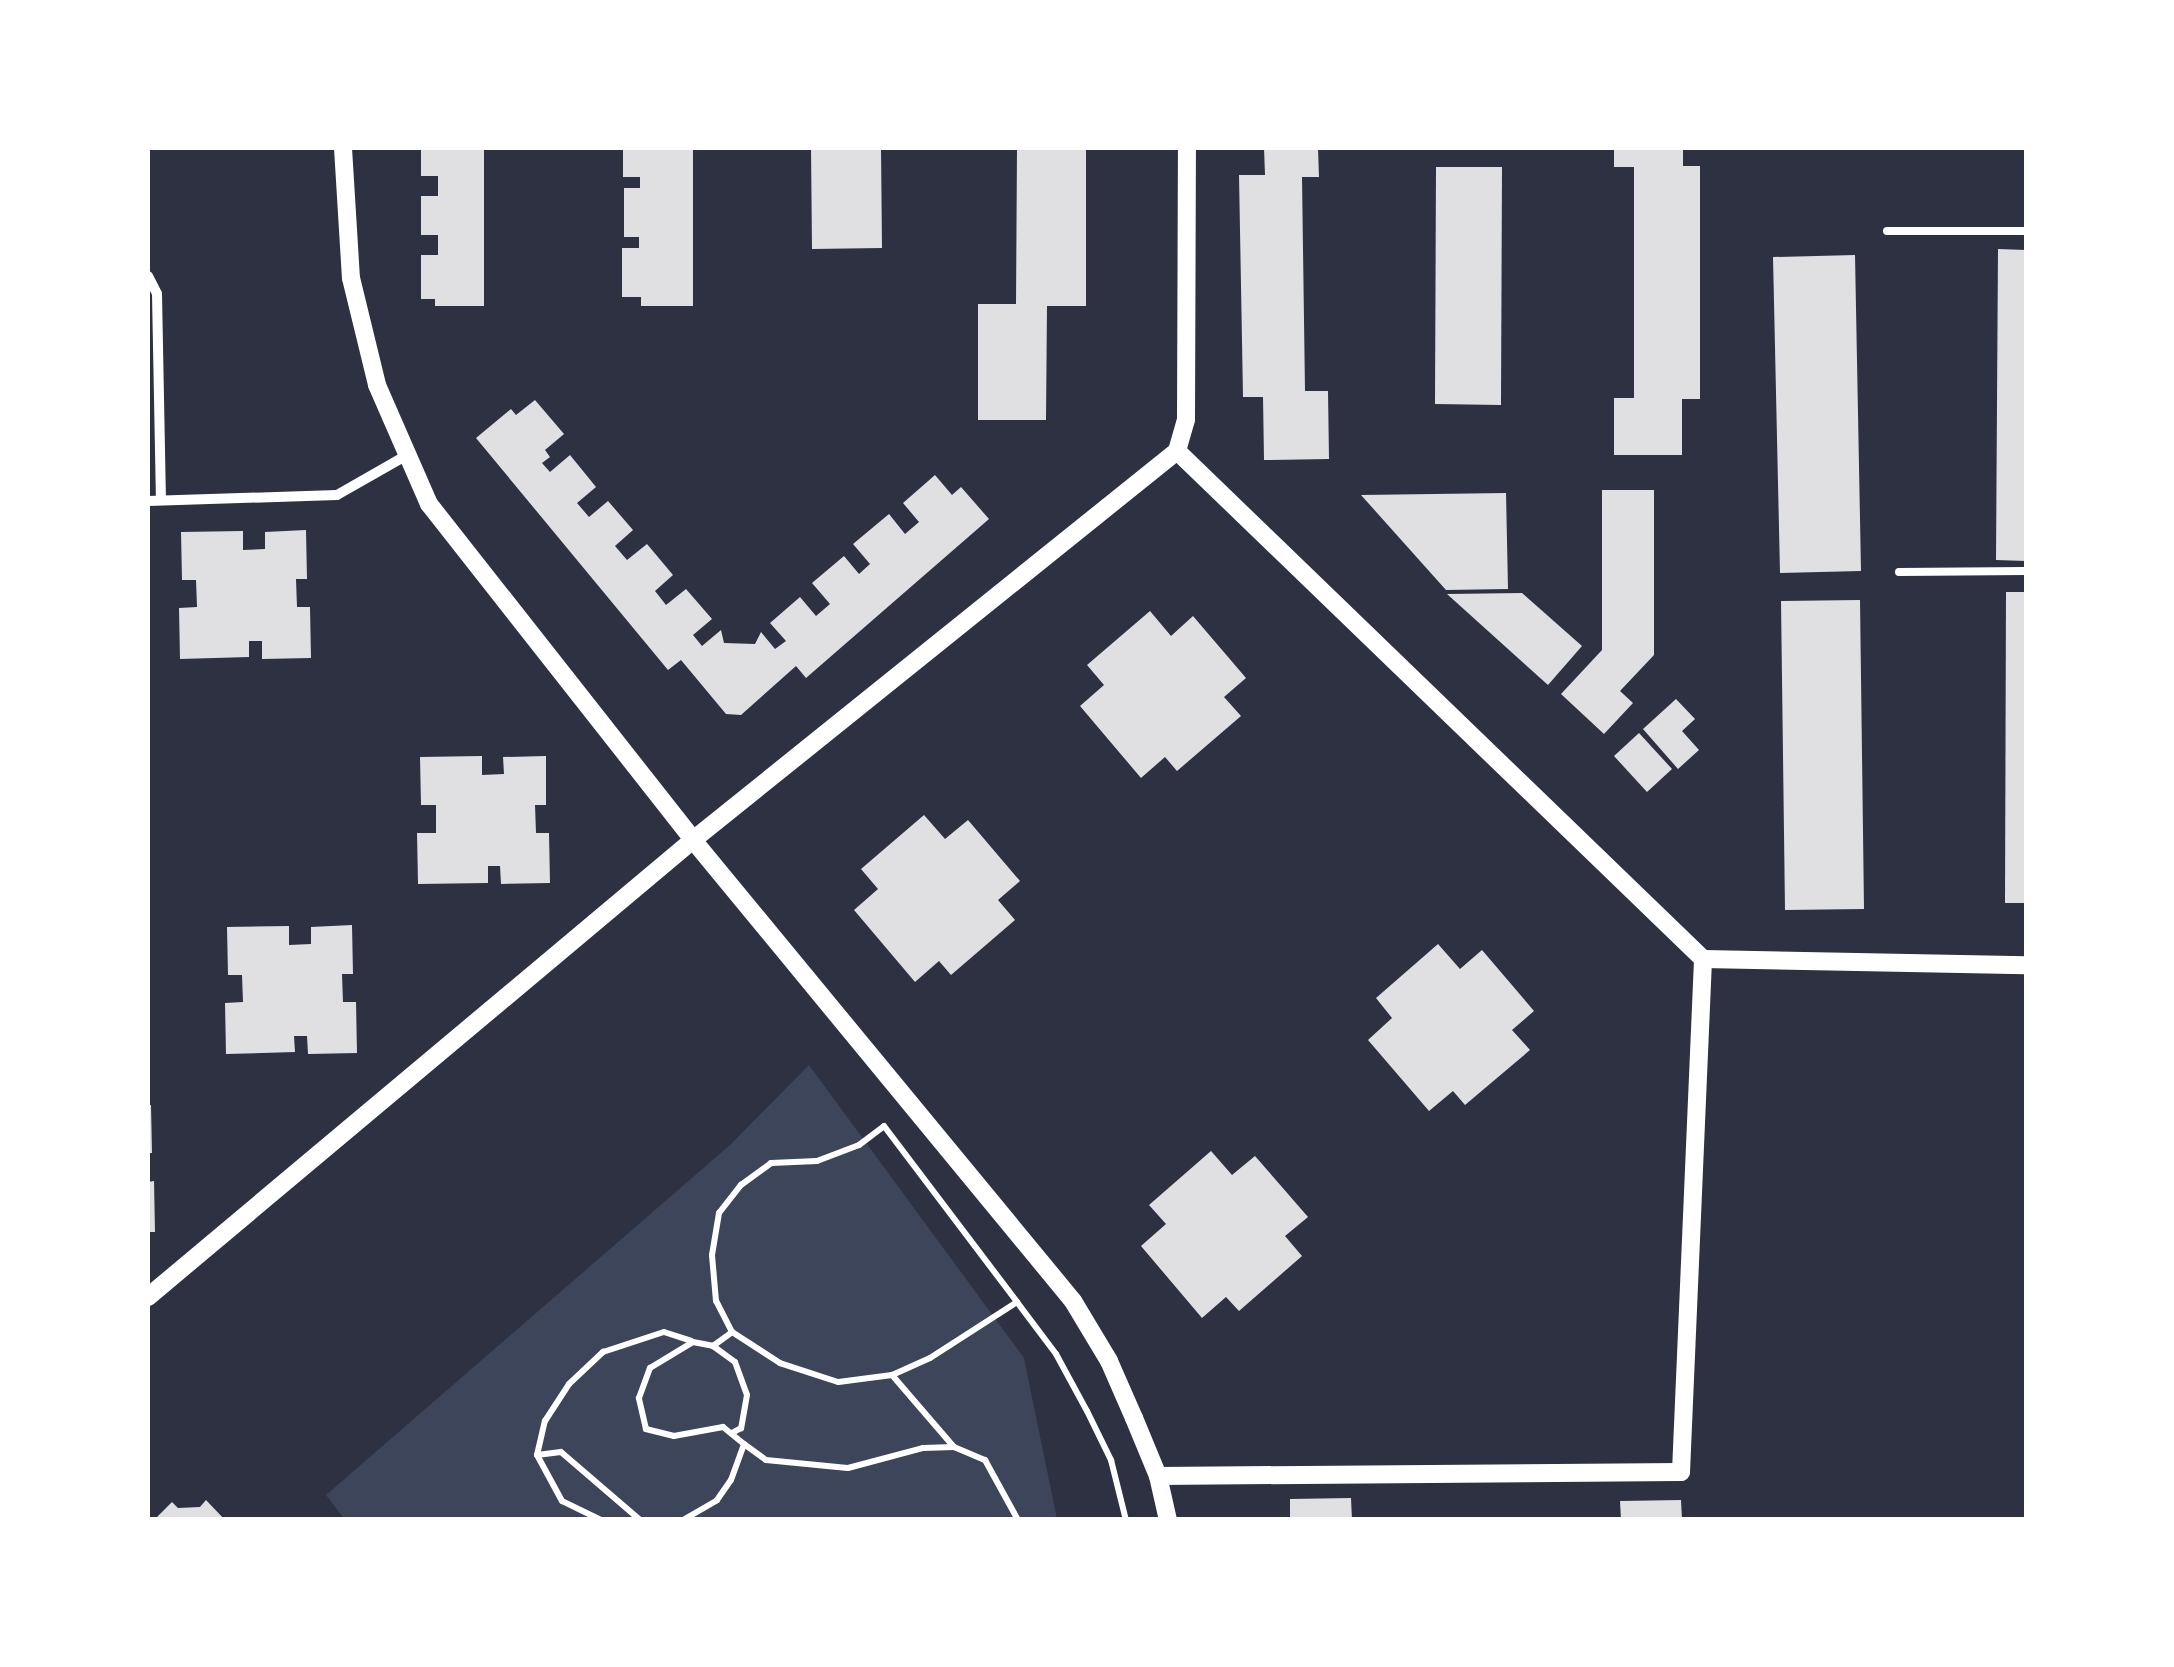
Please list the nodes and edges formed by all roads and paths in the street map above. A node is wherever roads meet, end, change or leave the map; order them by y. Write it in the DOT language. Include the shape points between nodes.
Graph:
graph roads {
  1 [pos="342,148"];
  2 [pos="1187,148"];
  3 [pos="1887,230"];
  4 [pos="2026,231"];
  5 [pos="148,276"];
  6 [pos="1177,450"];
  7 [pos="408,455"];
  8 [pos="161,499"];
  9 [pos="148,500"];
  10 [pos="2026,571"];
  11 [pos="1899,572"];
  12 [pos="693,840"];
  13 [pos="1703,960"];
  14 [pos="2026,965"];
  15 [pos="148,1297"];
  16 [pos="1017,1302"];
  17 [pos="732,1332"];
  18 [pos="693,1342"];
  19 [pos="714,1346"];
  20 [pos="892,1374"];
  21 [pos="732,1433"];
  22 [pos="744,1444"];
  23 [pos="954,1447"];
  24 [pos="537,1455"];
  25 [pos="1158,1476"];
  26 [pos="601,1520"];
  27 [pos="640,1520"];
  28 [pos="683,1520"];
  29 [pos="1018,1520"];
  30 [pos="1126,1520"];
  31 [pos="1168,1520"];
  1 -- 7 [label="street" via="351,278 377,386"];
  2 -- 6 [label="street" via="1186,420"];
  3 -- 4 [label="lane"];
  5 -- 8 [label="street" via="157,294"];
  6 -- 12 [label="street"];
  6 -- 13 [label="street"];
  7 -- 8 [label="street" via="337,496"];
  7 -- 12 [label="street" via="429,504"];
  8 -- 9 [label="street"];
  10 -- 11 [label="lane"];
  12 -- 15 [label="street"];
  12 -- 25 [label="street" via="1073,1302 1109,1361"];
  13 -- 14 [label="street"];
  13 -- 25 [label="street" via="1681,1472"];
  16 -- 17 [label="path" via="884,1126 816,1161 771,1163 719,1213 712,1255 716,1301"];
  16 -- 20 [label="path" via="930,1358"];
  16 -- 30 [label="path" via="1087,1412 1111,1460"];
  17 -- 19 [label="path"];
  17 -- 20 [label="path" via="780,1363 838,1382"];
  18 -- 19 [label="path"];
  18 -- 21 [label="path" via="650,1368 640,1398 646,1429 674,1436 723,1427"];
  18 -- 24 [label="path" via="664,1332 604,1352 568,1384 544,1421"];
  19 -- 21 [label="path" via="735,1362 747,1394 740,1428"];
  20 -- 23 [label="path"];
  21 -- 22 [label="path"];
  22 -- 23 [label="path" via="766,1460 848,1468 923,1448"];
  22 -- 28 [label="path" via="717,1500"];
  23 -- 29 [label="path" via="986,1460"];
  24 -- 26 [label="path" via="562,1501"];
  24 -- 27 [label="path" via="561,1452"];
  25 -- 31 [label="street"];
}
